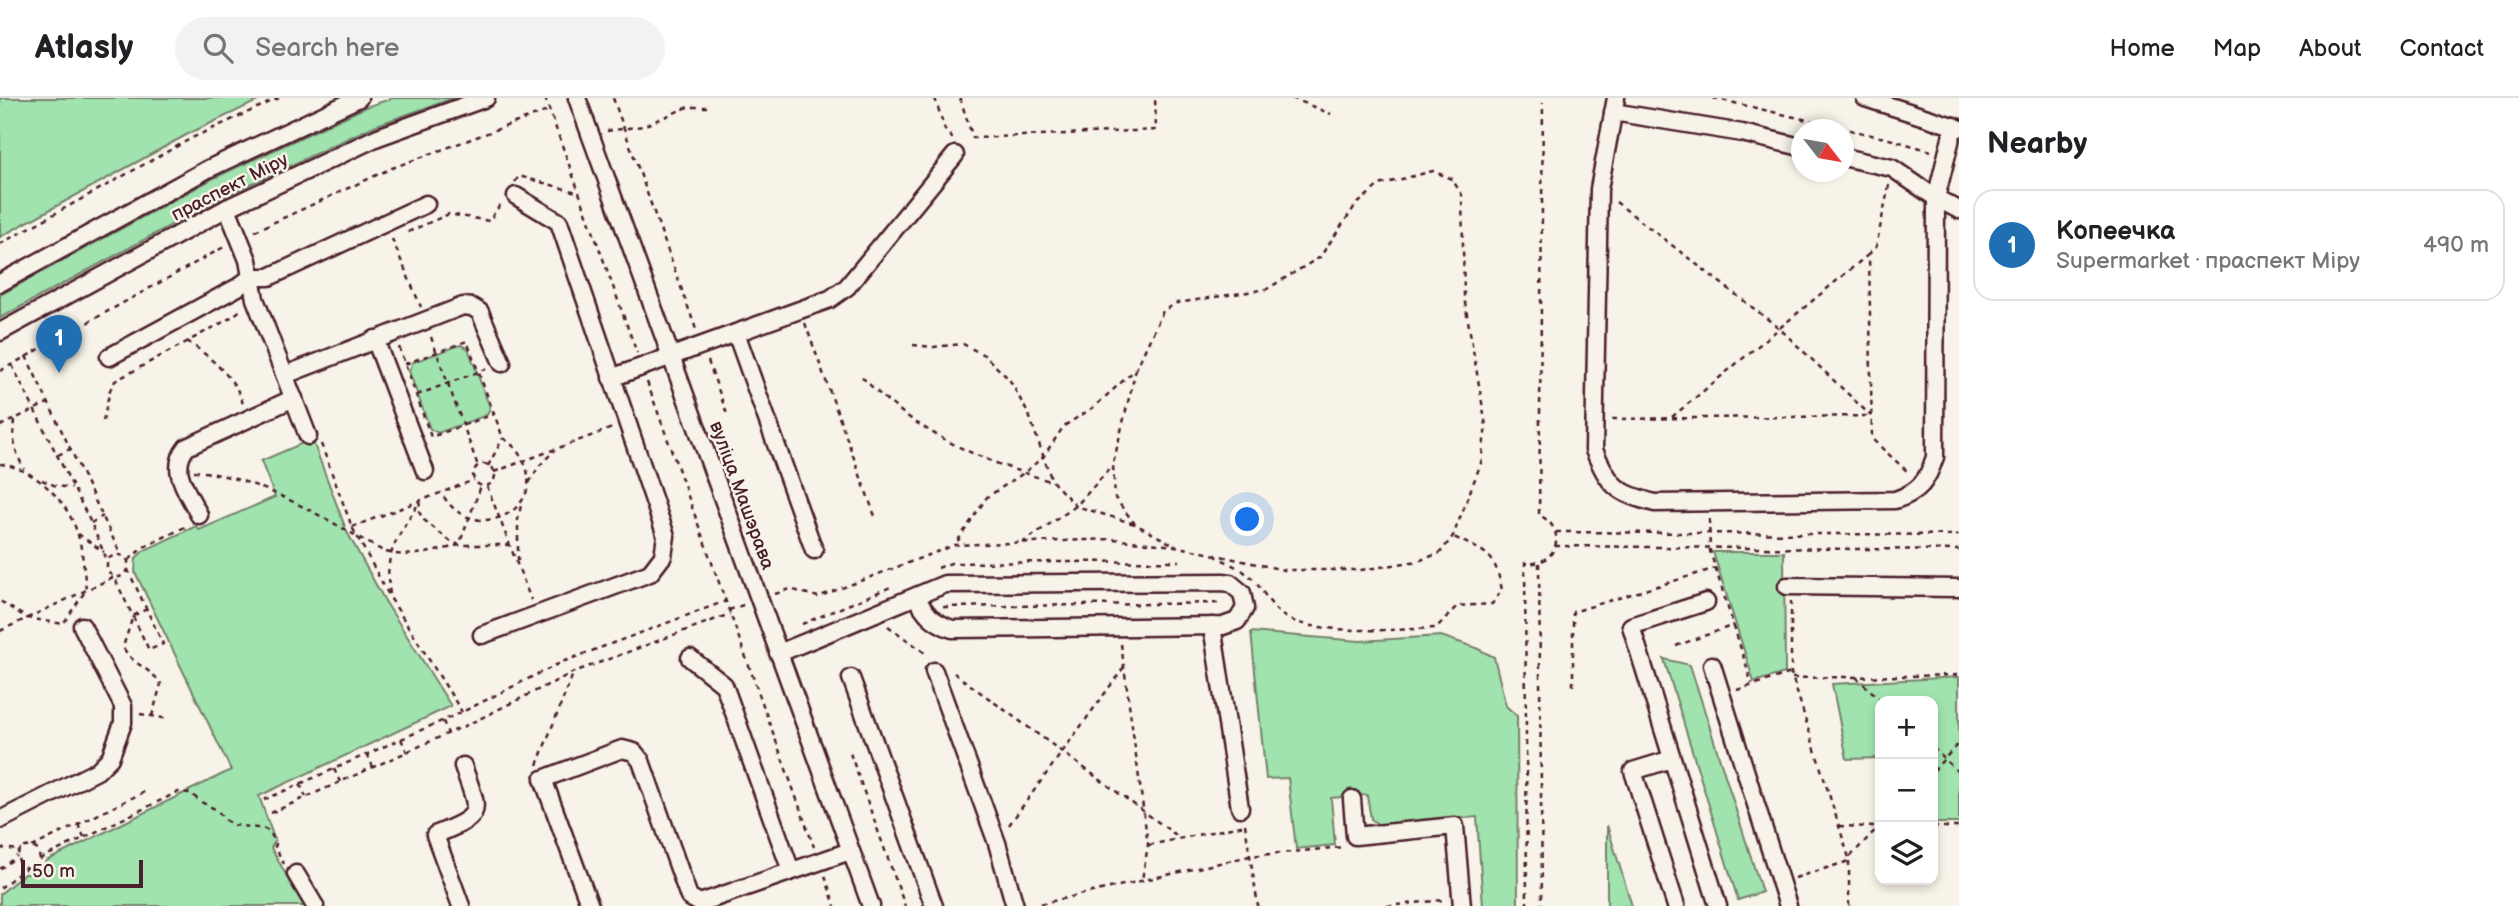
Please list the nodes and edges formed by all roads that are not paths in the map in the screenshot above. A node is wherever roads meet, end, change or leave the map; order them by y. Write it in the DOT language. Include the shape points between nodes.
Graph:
graph roads {
  1 [pos="359,98"];
  2 [pos="486,98"];
  3 [pos="576,98"];
  4 [pos="1865,98"];
  5 [pos="1615,105"];
  6 [pos="1957,127"];
  7 [pos="1791,145"];
  8 [pos="955,155"];
  9 [pos="1854,159"];
  10 [pos="511,194"];
  11 [pos="1936,198"];
  12 [pos="426,204"];
  13 [pos="227,208"];
  14 [pos="1959,210"];
  15 [pos="251,277"];
  16 [pos="0,283"];
  17 [pos="0,332"];
  18 [pos="736,333"];
  19 [pos="375,339"];
  20 [pos="109,357"];
  21 [pos="671,358"];
  22 [pos="502,363"];
  23 [pos="285,375"];
  24 [pos="611,378"];
  25 [pos="294,398"];
  26 [pos="313,436"];
  27 [pos="425,471"];
  28 [pos="195,519"];
  29 [pos="814,550"];
  30 [pos="1959,588"];
  31 [pos="1789,591"];
  32 [pos="1706,602"];
  33 [pos="920,603"];
  34 [pos="82,626"];
  35 [pos="1212,626"];
  36 [pos="482,635"];
  37 [pos="778,653"];
  38 [pos="690,658"];
  39 [pos="934,665"];
  40 [pos="1712,665"];
  41 [pos="851,678"];
  42 [pos="1672,759"];
  43 [pos="463,766"];
  44 [pos="1352,799"];
  45 [pos="1240,808"];
  46 [pos="0,820"];
  47 [pos="850,851"];
  48 [pos="791,871"];
  49 [pos="296,874"];
  50 [pos="733,899"];
  51 [pos="1462,902"];
  52 [pos="315,906"];
  53 [pos="461,906"];
  54 [pos="590,906"];
  55 [pos="871,906"];
  56 [pos="934,906"];
  57 [pos="1015,906"];
  58 [pos="1676,906"];
  59 [pos="1718,906"];
  60 [pos="1788,906"];
  1 -- 16 [label="street, праспект Міру" via="208,169"];
  2 -- 13 [label="street, праспект Міру" via="378,138"];
  3 -- 21 [label="street, вуліца Машэрава"];
  4 -- 6 [label="street"];
  5 -- 7 [label="street"];
  5 -- 11 [label="street" via="1599,189 1594,450 1607,480 1629,496 1655,503 1895,500 1922,485 1935,457"];
  6 -- 11 [label="street" via="1945,155"];
  8 -- 18 [label="street" via="847,286 830,299"];
  9 -- 11 [label="street" via="1892,168"];
  10 -- 24 [label="street" via="559,222"];
  11 -- 14 [label="street"];
  12 -- 15 [label="street" via="269,276"];
  13 -- 15 [label="street"];
  13 -- 17 [label="street, праспект Міру"];
  15 -- 20 [label="street"];
  15 -- 23 [label="street"];
  18 -- 21 [label="street"];
  18 -- 29 [label="street"];
  19 -- 22 [label="street" via="463,306 472,307 485,321"];
  19 -- 23 [label="street"];
  19 -- 27 [label="street"];
  21 -- 24 [label="street"];
  21 -- 37 [label="street, вуліца Машэрава"];
  23 -- 25 [label="street"];
  24 -- 36 [label="street" via="666,536 663,556 650,573"];
  25 -- 26 [label="street"];
  25 -- 28 [label="street" via="187,447 178,457 177,470"];
  30 -- 31 [label="street"];
  32 -- 42 [label="street" via="1631,626"];
  33 -- 35 [label="street" via="936,623 952,629"];
  33 -- 35 [label="street" via="945,584 1230,583 1245,600 1242,615 1230,625"];
  33 -- 37 [label="street" via="873,614"];
  34 -- 46 [label="street" via="123,706 123,723 110,758 97,771"];
  35 -- 45 [label="street"];
  37 -- 47 [label="street, вуліца Машэрава"];
  38 -- 48 [label="street" via="724,685"];
  39 -- 57 [label="street"];
  40 -- 60 [label="street"];
  41 -- 56 [label="street"];
  42 -- 58 [label="street" via="1633,771"];
  42 -- 59 [label="street"];
  43 -- 53 [label="street" via="475,812 468,821 436,835"];
  44 -- 51 [label="street" via="1355,836 1455,826"];
  47 -- 48 [label="street"];
  47 -- 55 [label="street, вуліца Машэрава"];
  48 -- 50 [label="street"];
  49 -- 52 [label="street"];
  50 -- 54 [label="street" via="700,904 689,897 641,761 634,752 622,750 543,779"];
}
